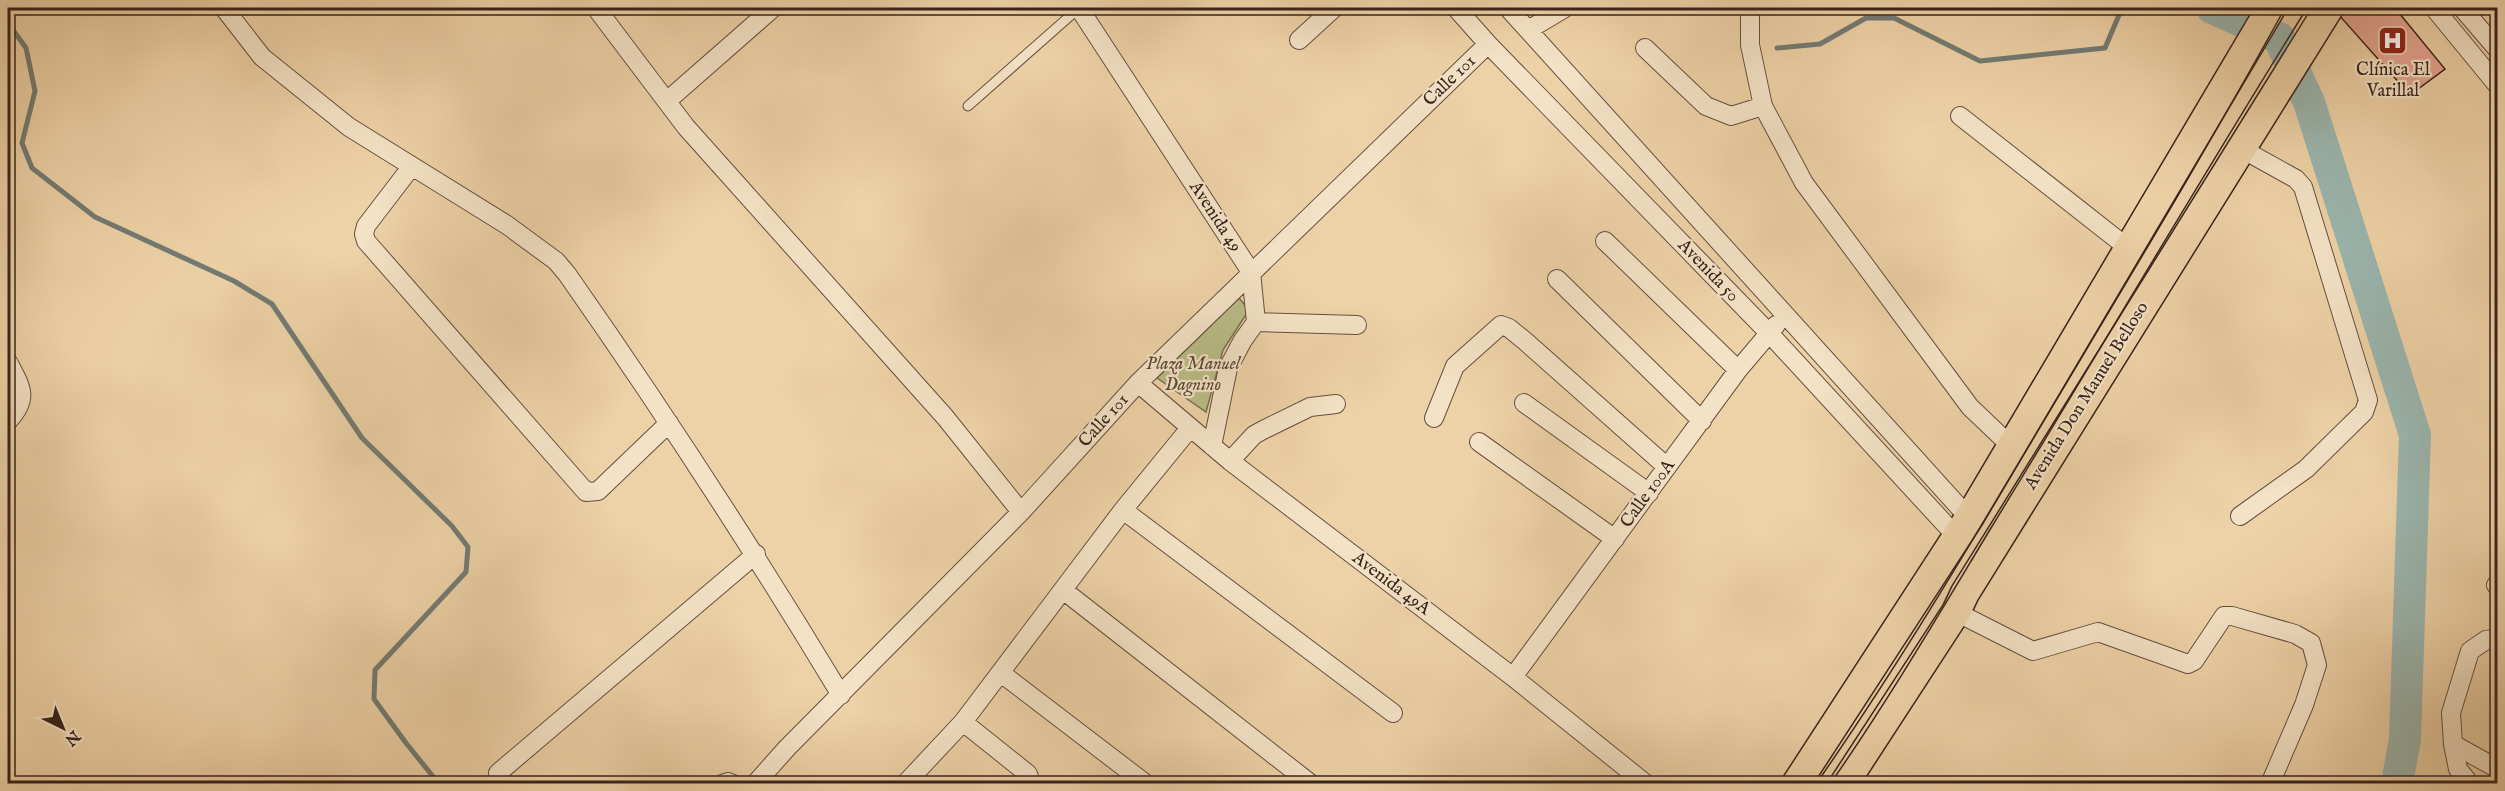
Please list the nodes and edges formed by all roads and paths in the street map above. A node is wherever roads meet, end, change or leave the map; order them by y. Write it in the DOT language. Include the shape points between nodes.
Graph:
graph roads {
  1 [pos="224,8"];
  2 [pos="596,8"];
  3 [pos="773,8"];
  4 [pos="1079,8"];
  5 [pos="1334,8"];
  6 [pos="1456,8"];
  7 [pos="1508,8"];
  8 [pos="1565,8"];
  9 [pos="2271,8"];
  10 [pos="2329,8"];
  11 [pos="2434,8"];
  12 [pos="2462,8"];
  13 [pos="1746,10"];
  14 [pos="1528,30"];
  15 [pos="1299,40"];
  16 [pos="1488,44"];
  17 [pos="1645,48"];
  18 [pos="2498,50"];
  19 [pos="2498,86"];
  20 [pos="667,101"];
  21 [pos="968,106"];
  22 [pos="1762,106"];
  23 [pos="1960,116"];
  24 [pos="2240,148"];
  25 [pos="412,166"];
  26 [pos="1605,241"];
  27 [pos="2128,248"];
  28 [pos="1251,272"];
  29 [pos="1557,279"];
  30 [pos="1787,316"];
  31 [pos="1256,322"];
  32 [pos="1357,325"];
  33 [pos="1768,332"];
  34 [pos="8,362"];
  35 [pos="1738,370"];
  36 [pos="1138,383"];
  37 [pos="1524,403"];
  38 [pos="1336,404"];
  39 [pos="1434,418"];
  40 [pos="8,421"];
  41 [pos="1702,421"];
  42 [pos="669,423"];
  43 [pos="1190,428"];
  44 [pos="1479,442"];
  45 [pos="1212,446"];
  46 [pos="2011,446"];
  47 [pos="1230,461"];
  48 [pos="1667,467"];
  49 [pos="1649,494"];
  50 [pos="1123,510"];
  51 [pos="1021,512"];
  52 [pos="2240,516"];
  53 [pos="1963,527"];
  54 [pos="1615,539"];
  55 [pos="756,554"];
  56 [pos="1063,590"];
  57 [pos="1956,612"];
  58 [pos="2498,638"];
  59 [pos="1001,673"];
  60 [pos="1513,677"];
  61 [pos="841,695"];
  62 [pos="1393,713"];
  63 [pos="963,722"];
  64 [pos="2453,744"];
  65 [pos="2498,769"];
  66 [pos="498,773"];
  67 [pos="722,783"];
  68 [pos="733,783"];
  69 [pos="756,783"];
  70 [pos="905,783"];
  71 [pos="1031,783"];
  72 [pos="1146,783"];
  73 [pos="1311,783"];
  74 [pos="1646,783"];
  75 [pos="1796,783"];
  76 [pos="1844,783"];
  77 [pos="2270,783"];
  78 [pos="2470,783"];
  1 -- 25 [label="street" via="262,57 349,127"];
  2 -- 20 [label="street"];
  3 -- 20 [label="street"];
  4 -- 21 [label="lane"];
  4 -- 28 [label="street, Avenida 49"];
  5 -- 15 [label="street"];
  6 -- 16 [label="street, Avenida 50"];
  7 -- 14 [label="street, Avenida 50"];
  8 -- 14 [label="street"];
  9 -- 27 [label="main road, Avenida Don Manuel Belloso"];
  10 -- 24 [label="main road, Avenida Don Manuel Belloso"];
  11 -- 19 [label="street"];
  12 -- 18 [label="street"];
  13 -- 22 [label="street"];
  14 -- 30 [label="street, Avenida 50"];
  16 -- 28 [label="street, Calle 101"];
  16 -- 33 [label="street, Avenida 50"];
  17 -- 22 [label="street" via="1706,106 1731,116"];
  20 -- 51 [label="street" via="945,417"];
  22 -- 46 [label="street" via="1811,192 1970,407"];
  23 -- 27 [label="street"];
  24 -- 52 [label="street" via="2296,179 2303,187 2368,400 2364,412 2307,469"];
  24 -- 57 [label="main road, Avenida Don Manuel Belloso"];
  25 -- 42 [label="street" via="507,225 556,261"];
  25 -- 42 [label="street" via="366,226 366,241 586,492 598,490"];
  26 -- 35 [label="street"];
  27 -- 46 [label="main road, Avenida Don Manuel Belloso"];
  28 -- 31 [label="street, Avenida 49"];
  28 -- 36 [label="street, Calle 101"];
  29 -- 41 [label="street"];
  30 -- 33 [label="street, Calle 100A"];
  30 -- 53 [label="street, Avenida 50"];
  31 -- 32 [label="street"];
  31 -- 45 [label="street" via="1228,368"];
  33 -- 35 [label="street, Calle 100A"];
  33 -- 53 [label="street, Avenida 50"];
  34 -- 40 [label="street" via="21,389 22,402"];
  35 -- 41 [label="street, Calle 100A"];
  36 -- 43 [label="street, Avenida 49A"];
  36 -- 51 [label="street, Calle 101"];
  37 -- 49 [label="street"];
  38 -- 47 [label="street" via="1310,407 1263,429"];
  39 -- 48 [label="street" via="1455,366 1501,325 1526,341"];
  41 -- 48 [label="street, Calle 100A"];
  42 -- 55 [label="street"];
  43 -- 45 [label="street, Avenida 49A"];
  43 -- 50 [label="street"];
  44 -- 54 [label="street"];
  45 -- 47 [label="street, Avenida 49A"];
  46 -- 53 [label="main road, Avenida Don Manuel Belloso"];
  47 -- 60 [label="street, Avenida 49A"];
  48 -- 49 [label="street, Calle 100A"];
  49 -- 54 [label="street, Calle 100A"];
  50 -- 56 [label="street"];
  50 -- 62 [label="street"];
  51 -- 61 [label="street, Calle 101"];
  53 -- 75 [label="main road, Avenida Don Manuel Belloso"];
  54 -- 60 [label="street, Calle 100A"];
  55 -- 61 [label="street"];
  55 -- 66 [label="street"];
  56 -- 59 [label="street"];
  56 -- 73 [label="street"];
  57 -- 76 [label="main road, Avenida Don Manuel Belloso"];
  57 -- 77 [label="street" via="2033,651 2098,632 2188,664 2224,616 2295,634 2311,643 2317,665"];
  58 -- 64 [label="street" via="2486,640 2470,651 2451,713"];
  59 -- 63 [label="street"];
  59 -- 72 [label="street"];
  60 -- 74 [label="street, Avenida 49A"];
  61 -- 69 [label="street, Calle 101"];
  63 -- 70 [label="street"];
  63 -- 71 [label="street" via="1028,774"];
  64 -- 65 [label="street"];
  64 -- 78 [label="street" via="2458,769"];
  67 -- 68 [label="street"];
}
